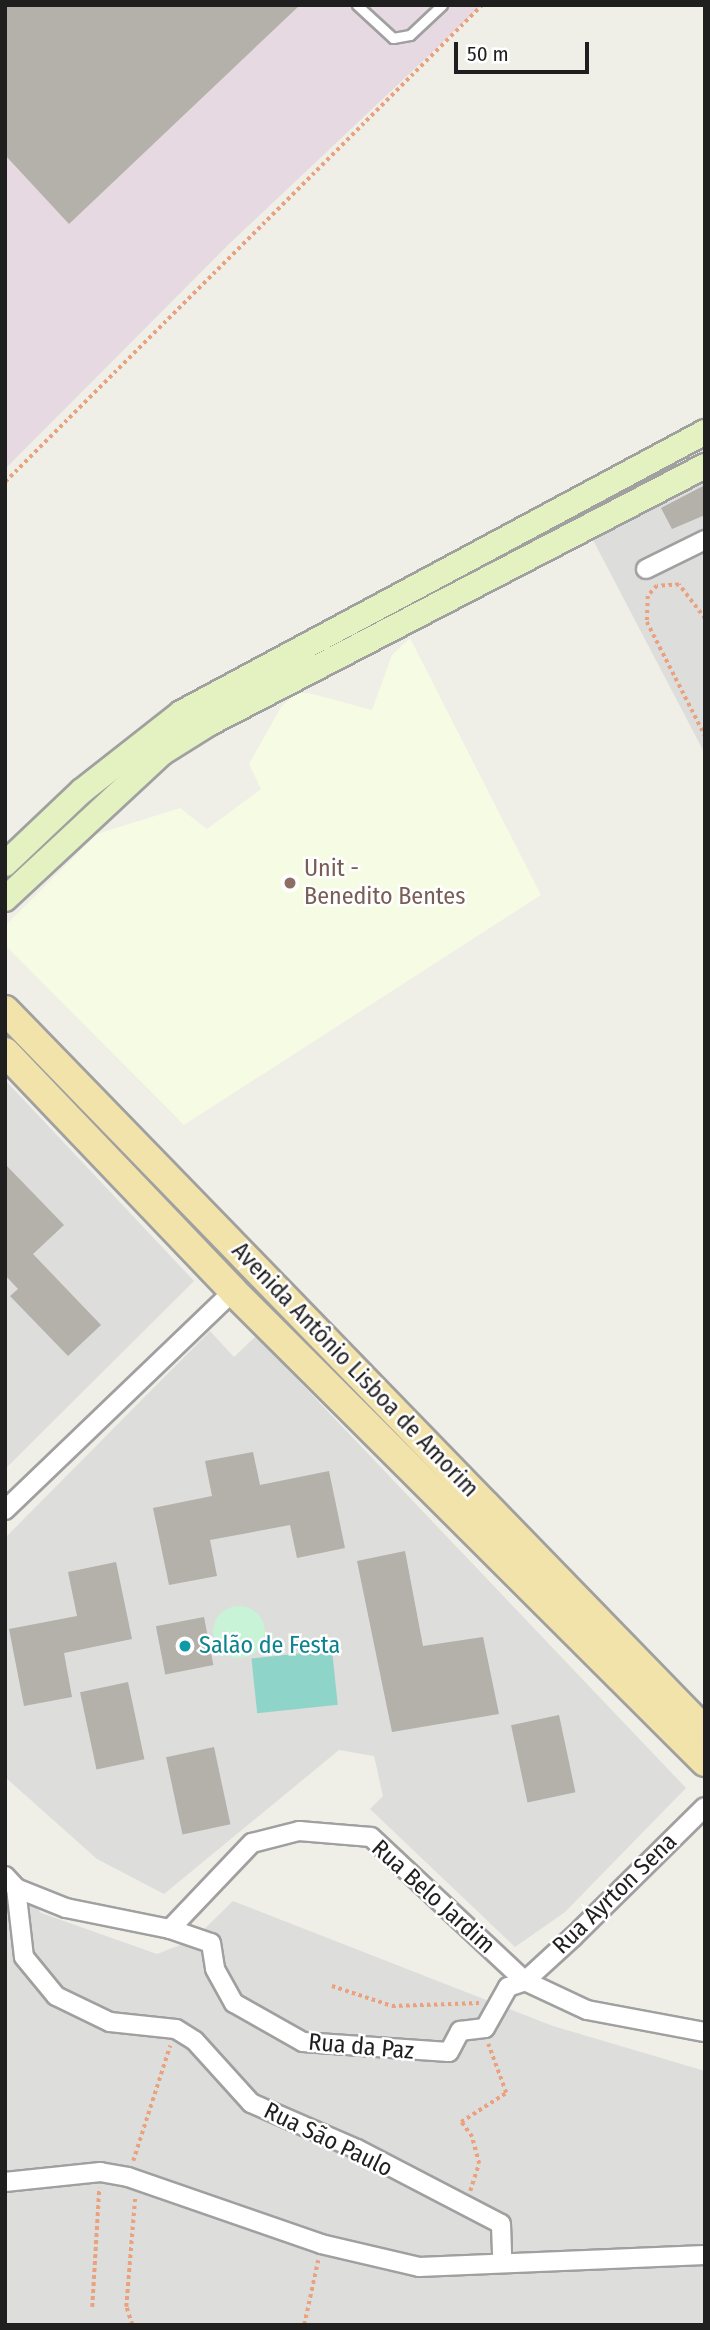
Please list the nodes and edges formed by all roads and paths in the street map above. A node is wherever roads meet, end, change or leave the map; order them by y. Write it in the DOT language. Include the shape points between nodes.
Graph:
graph roads {
  1 [pos="357,5"];
  2 [pos="442,5"];
  3 [pos="482,5"];
  4 [pos="705,432"];
  5 [pos="705,466"];
  6 [pos="5,482"];
  7 [pos="705,540"];
  8 [pos="646,569"];
  9 [pos="705,619"];
  10 [pos="297,663"];
  11 [pos="705,736"];
  12 [pos="5,864"];
  13 [pos="5,900"];
  14 [pos="5,1010"];
  15 [pos="5,1052"];
  16 [pos="233,1291"];
  17 [pos="5,1510"];
  18 [pos="705,1731"];
  19 [pos="705,1762"];
  20 [pos="705,1807"];
  21 [pos="11,1882"];
  22 [pos="170,1929"];
  23 [pos="525,1981"];
  24 [pos="332,1986"];
  25 [pos="495,2003"];
  26 [pos="482,2028"];
  27 [pos="176,2029"];
  28 [pos="705,2032"];
  29 [pos="100,2172"];
  30 [pos="132,2180"];
  31 [pos="5,2182"];
  32 [pos="467,2206"];
  33 [pos="321,2244"];
  34 [pos="705,2255"];
  35 [pos="502,2260"];
  36 [pos="92,2307"];
  37 [pos="132,2325"];
  38 [pos="304,2325"];
  1 -- 2 [label="lane" via="393,38 410,35"];
  3 -- 6 [label="path"];
  4 -- 10 [label="street"];
  5 -- 10 [label="street"];
  7 -- 8 [label="street"];
  9 -- 11 [label="path" via="679,584 657,586 648,596 647,622"];
  10 -- 12 [label="street" via="159,728"];
  10 -- 13 [label="street" via="162,753"];
  14 -- 18 [label="main road, Avenida Antônio Lisboa de Amorim"];
  15 -- 16 [label="main road, Avenida Antônio Lisboa de Amorim"];
  16 -- 17 [label="street"];
  16 -- 19 [label="main road, Avenida Antônio Lisboa de Amorim"];
  20 -- 23 [label="street, Rua Ayrton Sena"];
  21 -- 22 [label="street" via="111,1921"];
  21 -- 27 [label="street" via="24,1957 56,1996 110,2022"];
  22 -- 23 [label="street, Rua Belo Jardim" via="252,1843 299,1831 340,1832 381,1843"];
  22 -- 26 [label="street, Rua da Paz" via="211,1943 215,1969 233,2003 303,2042 449,2052 460,2031"];
  23 -- 25 [label="street" via="508,1987"];
  23 -- 28 [label="street, Rua Belo Jardim" via="587,2010"];
  24 -- 25 [label="path" via="392,2006"];
  25 -- 26 [label="street"];
  26 -- 32 [label="path" via="506,2093 461,2122 479,2164"];
  27 -- 30 [label="path"];
  27 -- 32 [label="street, Rua São Paulo" via="195,2040 251,2103"];
  29 -- 30 [label="street"];
  29 -- 31 [label="street"];
  29 -- 36 [label="path"];
  30 -- 33 [label="street"];
  30 -- 37 [label="path" via="126,2307"];
  32 -- 35 [label="street, Rua São Paulo" via="502,2224"];
  33 -- 35 [label="street" via="419,2267"];
  33 -- 38 [label="path"];
  34 -- 35 [label="street"];
}
